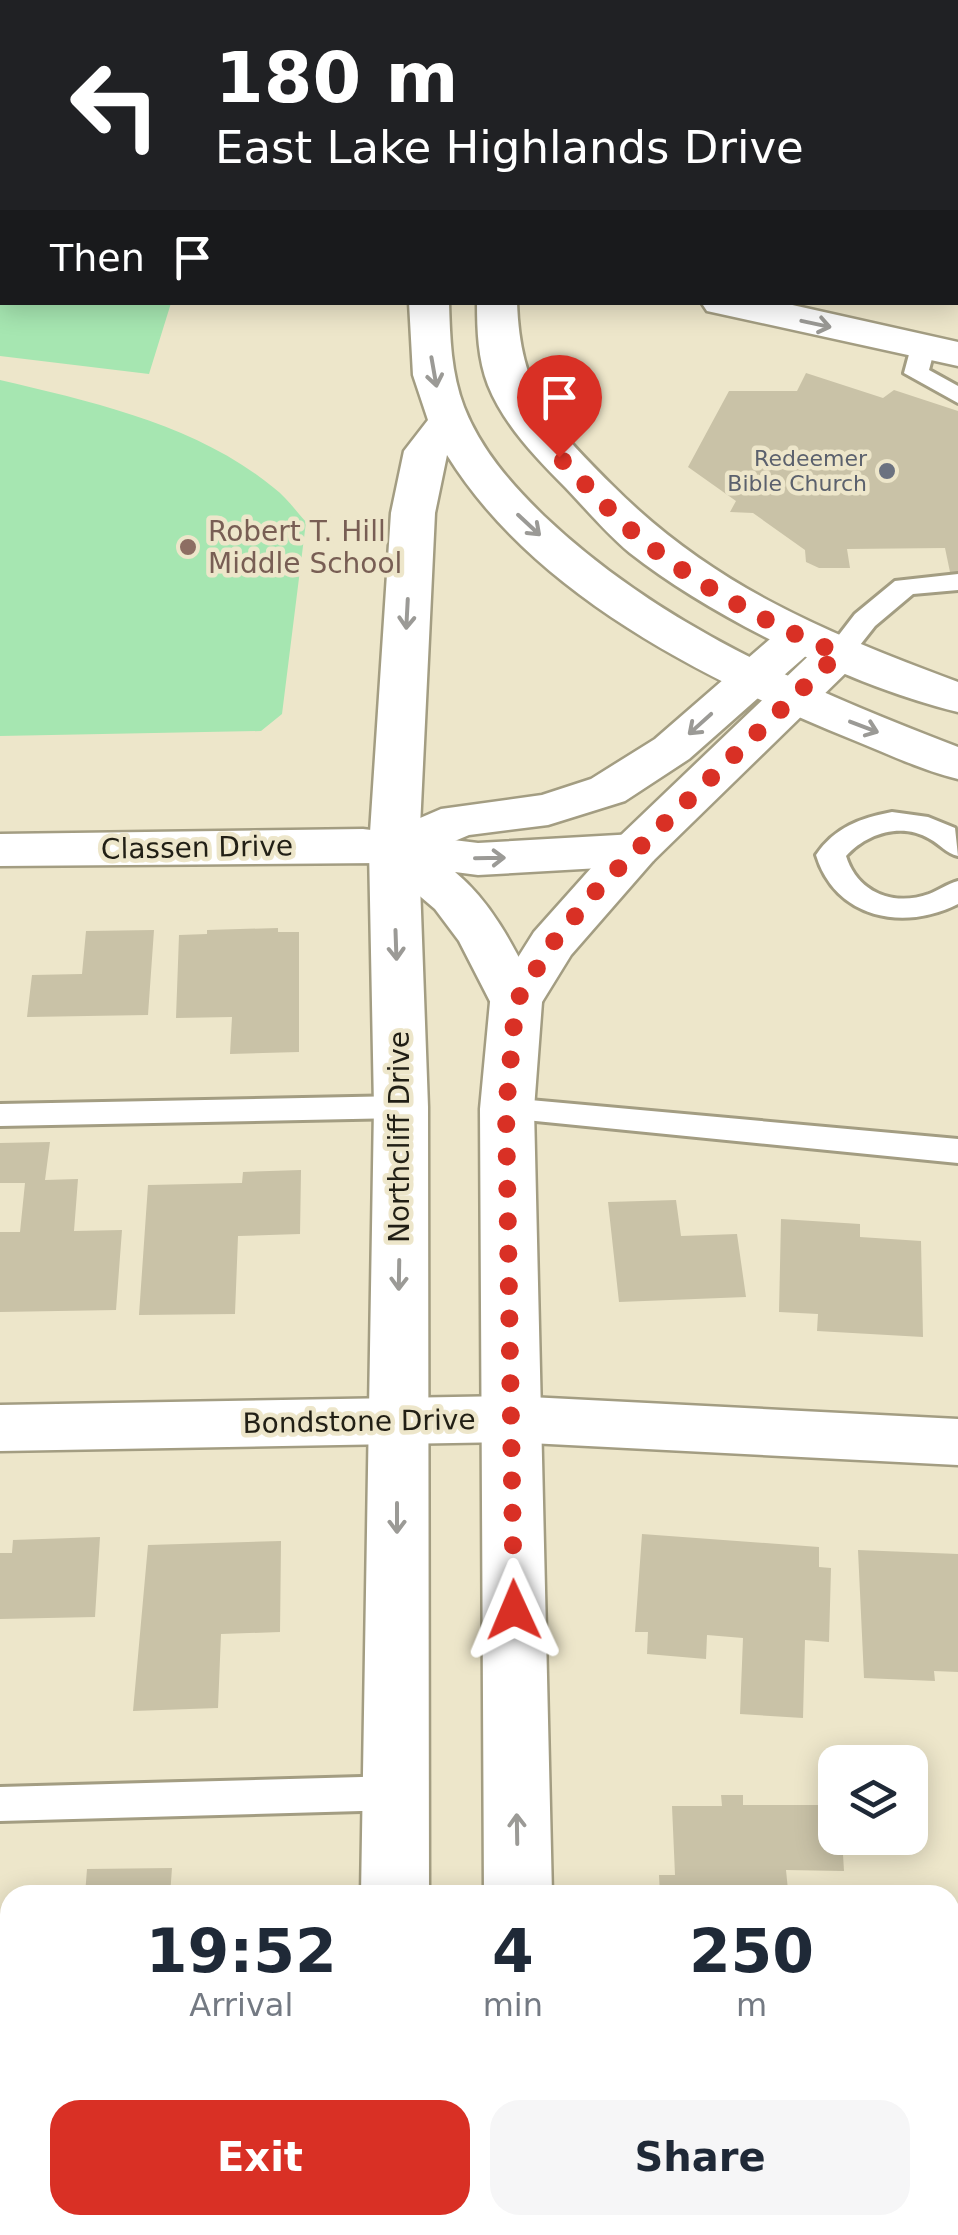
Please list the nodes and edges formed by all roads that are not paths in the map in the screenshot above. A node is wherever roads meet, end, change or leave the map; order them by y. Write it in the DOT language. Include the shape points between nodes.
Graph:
graph roads {
  1 [pos="429,305"];
  2 [pos="496,305"];
  3 [pos="734,305"];
  4 [pos="940,351"];
  5 [pos="958,396"];
  6 [pos="449,421"];
  7 [pos="958,582"];
  8 [pos="819,645"];
  9 [pos="769,689"];
  10 [pos="958,698"];
  11 [pos="958,764"];
  12 [pos="958,846"];
  13 [pos="394,848"];
  14 [pos="0,850"];
  15 [pos="635,850"];
  16 [pos="958,891"];
  17 [pos="516,1002"];
  18 [pos="401,1108"];
  19 [pos="506,1109"];
  20 [pos="0,1116"];
  21 [pos="958,1151"];
  22 [pos="397,1420"];
  23 [pos="510,1420"];
  24 [pos="0,1428"];
  25 [pos="958,1442"];
  26 [pos="397,1793"];
  27 [pos="0,1804"];
  28 [pos="395,1885"];
  29 [pos="518,1885"];
  1 -- 6 [label="street, one-way" via="432,378"];
  2 -- 8 [label="street" via="505,377 524,418 646,543 719,592"];
  3 -- 4 [label="street, one-way"];
  4 -- 5 [label="lane" via="916,374"];
  6 -- 9 [label="street, one-way" via="466,457 568,562 637,616"];
  6 -- 13 [label="street, Northcliff Drive, one-way" via="426,451 413,513"];
  7 -- 8 [label="lane" via="905,587"];
  8 -- 9 [label="street"];
  8 -- 10 [label="street"];
  9 -- 11 [label="street, one-way"];
  9 -- 13 [label="street, one-way" via="608,790 548,810 459,820"];
  9 -- 15 [label="street"];
  12 -- 16 [label="lane" via="926,826 896,821 866,824 843,837 831,854 834,875 850,893 875,904 934,905"];
  13 -- 14 [label="street, Classen Drive"];
  13 -- 15 [label="street, Classen Drive, one-way" via="478,859"];
  13 -- 17 [label="street" via="453,897"];
  13 -- 18 [label="street, Northcliff Drive, one-way"];
  15 -- 17 [label="street" via="552,944"];
  17 -- 19 [label="street"];
  18 -- 20 [label="lane"];
  18 -- 22 [label="street, Northcliff Drive, one-way"];
  19 -- 21 [label="lane"];
  19 -- 23 [label="street"];
  22 -- 23 [label="street, Bondstone Drive"];
  22 -- 24 [label="street, Bondstone Drive"];
  22 -- 26 [label="street, Northcliff Drive, one-way"];
  23 -- 25 [label="street, Bondstone Drive"];
  29 -- 23 [label="street, one-way"];
  26 -- 27 [label="lane"];
  26 -- 28 [label="street, Northcliff Drive"];
}
